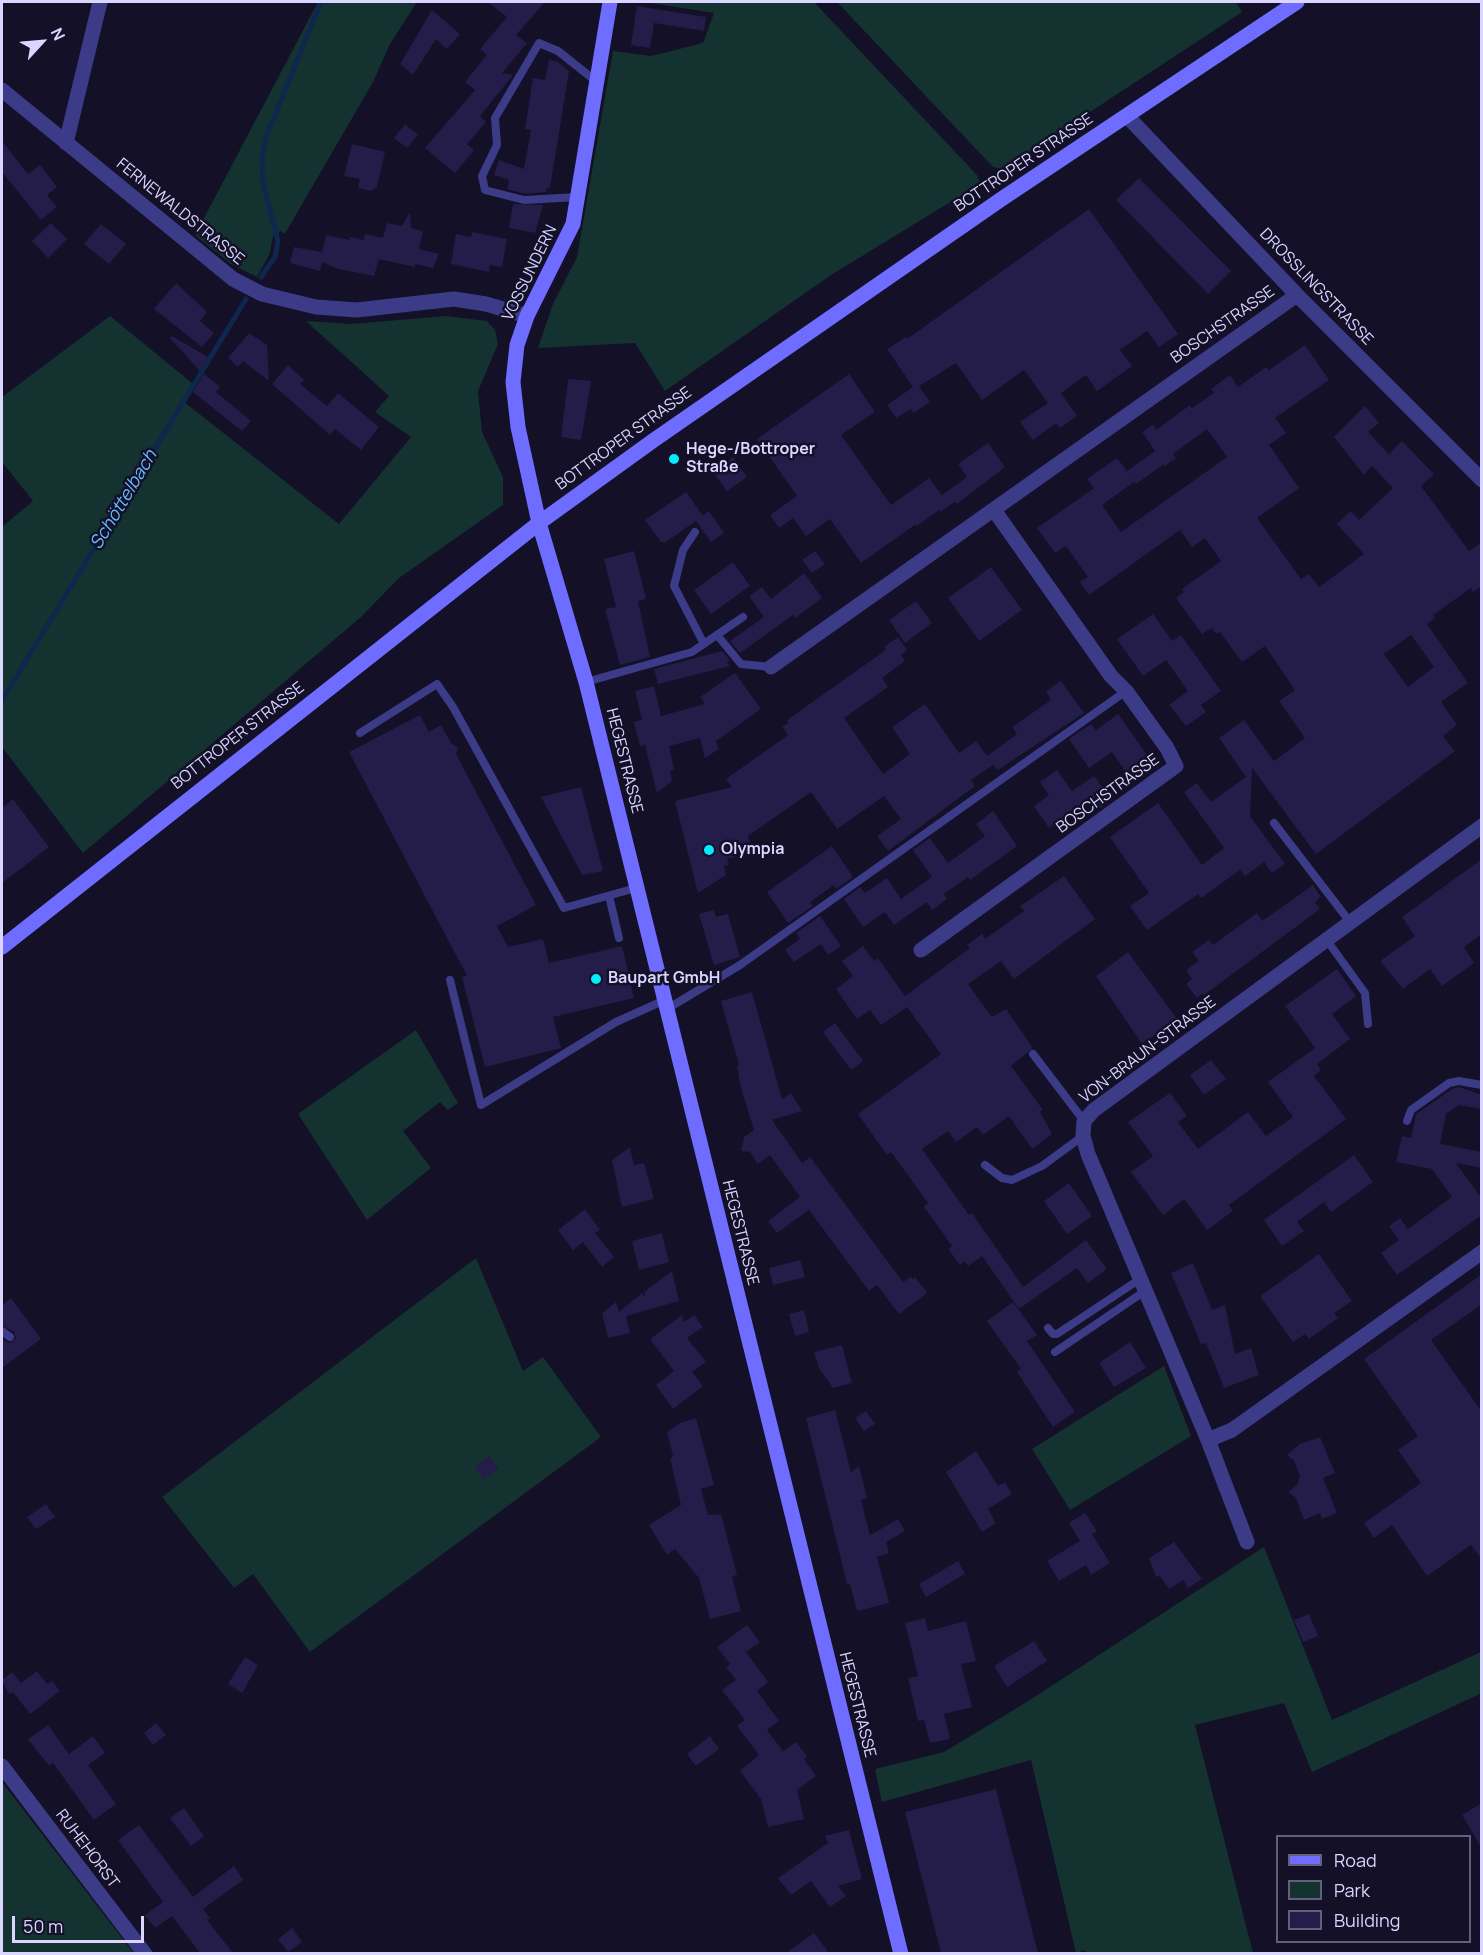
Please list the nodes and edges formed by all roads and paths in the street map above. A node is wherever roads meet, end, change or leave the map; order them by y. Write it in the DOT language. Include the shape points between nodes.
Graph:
graph roads {
  1 [pos="100,2"];
  2 [pos="610,2"];
  3 [pos="1297,2"];
  4 [pos="597,82"];
  5 [pos="2,90"];
  6 [pos="1127,116"];
  7 [pos="66,143"];
  8 [pos="578,197"];
  9 [pos="1297,295"];
  10 [pos="527,316"];
  11 [pos="1482,480"];
  12 [pos="994,510"];
  13 [pos="540,523"];
  14 [pos="695,532"];
  15 [pos="743,617"];
  16 [pos="717,634"];
  17 [pos="704,644"];
  18 [pos="771,667"];
  19 [pos="586,682"];
  20 [pos="1126,691"];
  21 [pos="360,733"];
  22 [pos="1274,823"];
  23 [pos="1482,826"];
  24 [pos="636,888"];
  25 [pos="609,896"];
  26 [pos="1350,922"];
  27 [pos="619,938"];
  28 [pos="1326,939"];
  29 [pos="2,947"];
  30 [pos="921,950"];
  31 [pos="450,980"];
  32 [pos="666,1005"];
  33 [pos="1368,1024"];
  34 [pos="1033,1054"];
  35 [pos="1482,1085"];
  36 [pos="1407,1121"];
  37 [pos="1084,1128"];
  38 [pos="985,1165"];
  39 [pos="1482,1252"];
  40 [pos="1143,1285"];
  41 [pos="1048,1328"];
  42 [pos="2,1331"];
  43 [pos="10,1337"];
  44 [pos="1055,1352"];
  45 [pos="1208,1440"];
  46 [pos="1247,1542"];
  47 [pos="2,1766"];
  48 [pos="145,1953"];
  49 [pos="901,1953"];
  1 -- 7 [label="street"];
  2 -- 4 [label="street, VOSSUNDERN"];
  3 -- 6 [label="street, BOTTROPER STRASSE"];
  4 -- 8 [label="street, VOSSUNDERN"];
  4 -- 8 [label="lane" via="558,51 539,43 495,118 497,145 482,176 485,190 524,200"];
  5 -- 7 [label="street, FERNEWALDSTRASSE"];
  6 -- 9 [label="street, DROSSLINGSTRASSE"];
  6 -- 13 [label="street, BOTTROPER STRASSE" via="723,390"];
  7 -- 10 [label="street, FERNEWALDSTRASSE" via="233,279 262,294 316,307 357,310 454,299"];
  8 -- 10 [label="street, VOSSUNDERN" via="570,234"];
  9 -- 11 [label="street, DROSSLINGSTRASSE"];
  9 -- 12 [label="street, BOSCHSTRASSE"];
  10 -- 13 [label="street, VOSSUNDERN" via="517,345 513,382 518,427"];
  12 -- 18 [label="street, BOSCHSTRASSE"];
  12 -- 20 [label="street, BOSCHSTRASSE" via="1111,676"];
  13 -- 19 [label="street, HEGESTRASSE"];
  13 -- 29 [label="street, BOTTROPER STRASSE"];
  14 -- 17 [label="lane" via="683,550 674,586"];
  15 -- 16 [label="lane"];
  16 -- 17 [label="lane"];
  16 -- 18 [label="lane" via="741,664"];
  17 -- 19 [label="lane" via="692,652"];
  19 -- 24 [label="street, HEGESTRASSE"];
  20 -- 30 [label="street, BOSCHSTRASSE" via="1176,766"];
  20 -- 32 [label="lane" via="740,965"];
  21 -- 25 [label="lane" via="436,684 453,707 564,908"];
  22 -- 26 [label="lane"];
  23 -- 26 [label="street, VON-BRAUN-STRASSE"];
  24 -- 25 [label="lane"];
  24 -- 32 [label="street, HEGESTRASSE"];
  25 -- 27 [label="lane"];
  26 -- 28 [label="street, VON-BRAUN-STRASSE"];
  28 -- 33 [label="lane" via="1365,993"];
  28 -- 37 [label="street, VON-BRAUN-STRASSE" via="1094,1110"];
  31 -- 32 [label="lane" via="481,1105 616,1022"];
  32 -- 49 [label="street, HEGESTRASSE"];
  34 -- 37 [label="lane"];
  35 -- 36 [label="lane" via="1449,1083 1411,1110"];
  37 -- 38 [label="lane" via="1041,1166 1012,1180 1002,1178"];
  37 -- 40 [label="street" via="1088,1154"];
  39 -- 45 [label="street" via="1232,1430"];
  40 -- 41 [label="lane" via="1057,1334"];
  40 -- 44 [label="lane"];
  40 -- 45 [label="street"];
  42 -- 43 [label="lane"];
  45 -- 46 [label="street"];
  47 -- 48 [label="street, RUHEHORST"];
}
